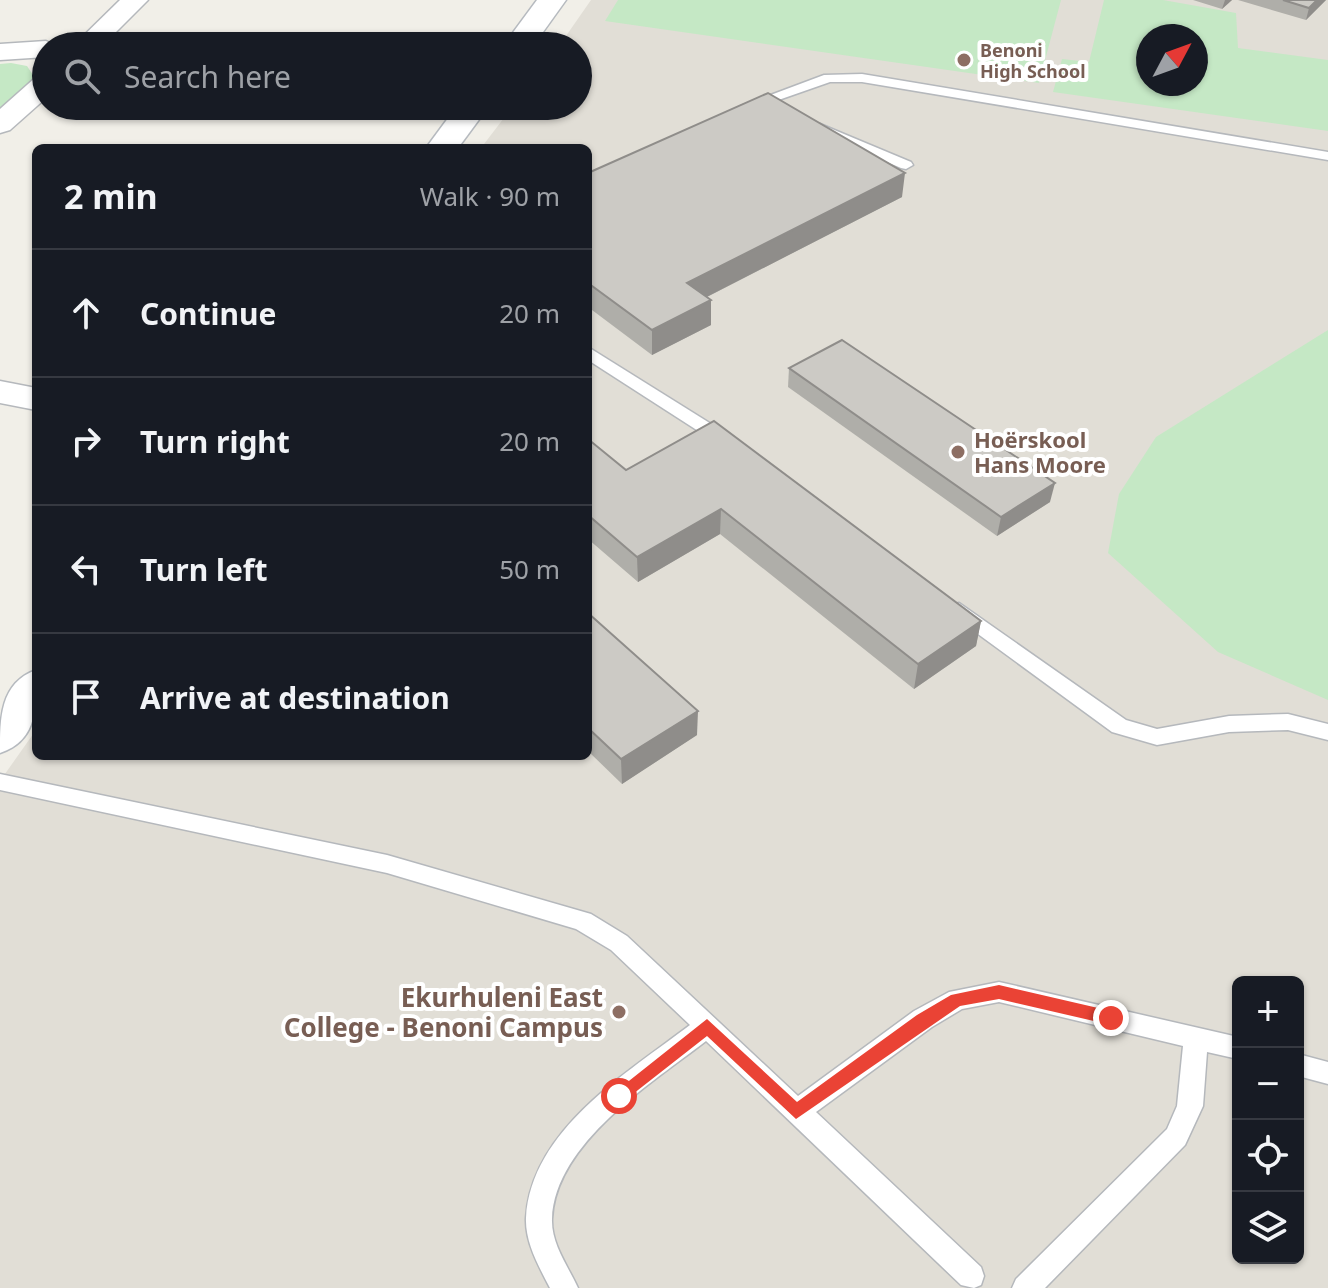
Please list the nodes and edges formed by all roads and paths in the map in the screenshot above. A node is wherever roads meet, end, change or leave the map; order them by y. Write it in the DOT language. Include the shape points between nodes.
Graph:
graph roads {
  1 [pos="135,0"];
  2 [pos="552,0"];
  3 [pos="101,32"];
  4 [pos="528,32"];
  5 [pos="32,50"];
  6 [pos="0,52"];
  7 [pos="32,95"];
  8 [pos="757,102"];
  9 [pos="783,113"];
  10 [pos="728,115"];
  11 [pos="463,120"];
  12 [pos="809,123"];
  13 [pos="0,124"];
  14 [pos="445,144"];
  15 [pos="1328,156"];
  16 [pos="906,165"];
  17 [pos="592,354"];
  18 [pos="0,392"];
  19 [pos="32,398"];
  20 [pos="747,457"];
  21 [pos="940,596"];
  22 [pos="32,692"];
  23 [pos="1328,732"];
  24 [pos="0,735"];
  25 [pos="0,782"];
  26 [pos="707,1026"];
  27 [pos="1196,1037"];
  28 [pos="1232,1046"];
  29 [pos="1304,1067"];
  30 [pos="1328,1073"];
  31 [pos="796,1112"];
  32 [pos="971,1276"];
  33 [pos="564,1288"];
  34 [pos="1026,1288"];
  1 -- 3 [label="street"];
  2 -- 4 [label="street"];
  5 -- 6 [label="street"];
  7 -- 13 [label="street"];
  8 -- 9 [label="lane"];
  8 -- 10 [label="lane"];
  8 -- 15 [label="lane" via="829,78 862,78"];
  11 -- 14 [label="street"];
  12 -- 16 [label="lane"];
  17 -- 20 [label="lane"];
  18 -- 19 [label="street"];
  21 -- 23 [label="lane" via="1119,726 1157,737 1229,724 1288,722"];
  22 -- 24 [label="street"];
  25 -- 26 [label="lane" via="387,864 583,921 619,943"];
  26 -- 31 [label="lane"];
  26 -- 33 [label="lane" via="596,1114 546,1179 539,1219 545,1250"];
  27 -- 28 [label="lane"];
  27 -- 31 [label="lane" via="999,992 957,999"];
  27 -- 34 [label="lane" via="1190,1106 1176,1137"];
  29 -- 30 [label="lane"];
  31 -- 32 [label="lane"];
}
